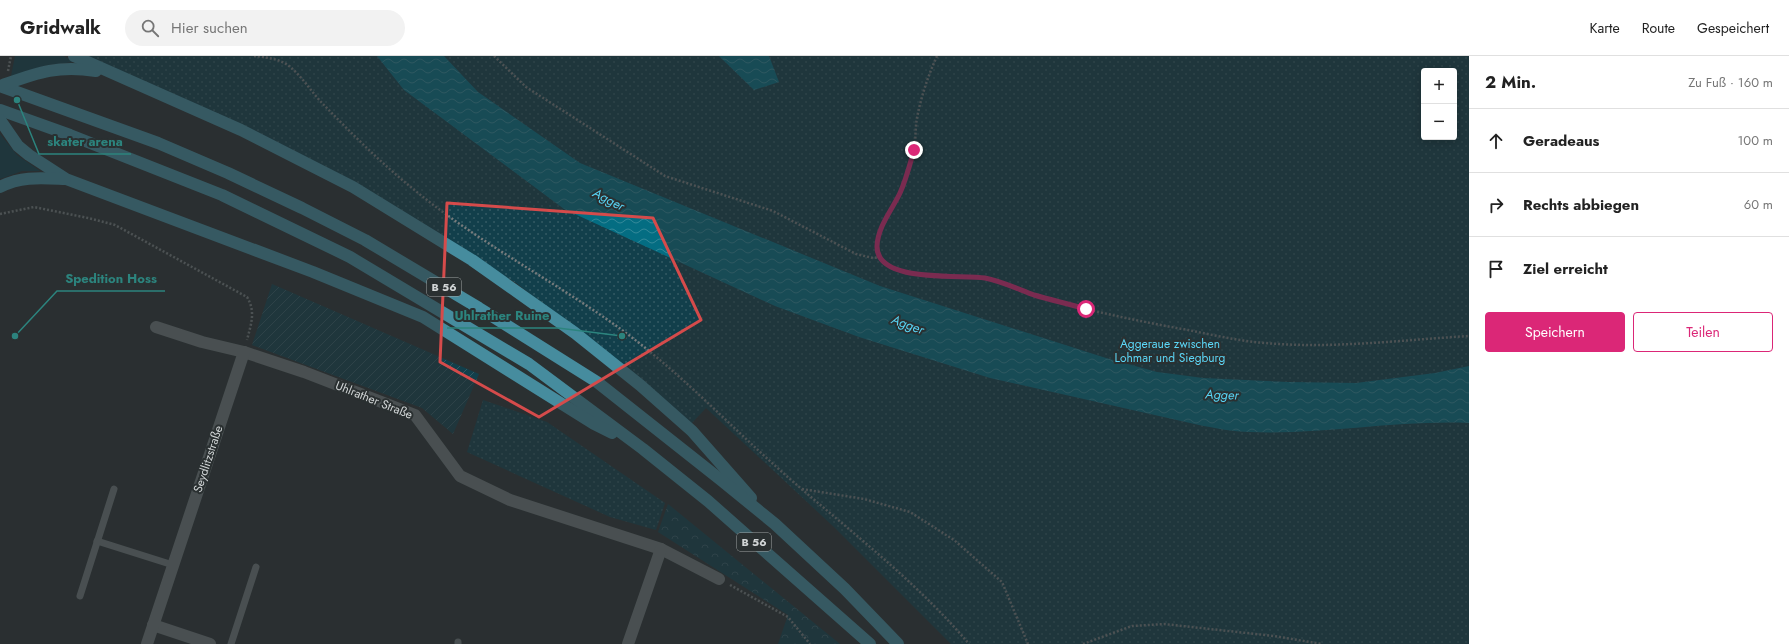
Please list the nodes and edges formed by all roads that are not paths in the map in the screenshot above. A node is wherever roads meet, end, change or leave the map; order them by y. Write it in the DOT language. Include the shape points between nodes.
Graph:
graph roads {
  1 [pos="74,56"];
  2 [pos="113,74"];
  3 [pos="0,86"];
  4 [pos="0,110"];
  5 [pos="0,120"];
  6 [pos="66,179"];
  7 [pos="0,187"];
  8 [pos="156,327"];
  9 [pos="245,346"];
  10 [pos="643,449"];
  11 [pos="114,489"];
  12 [pos="775,524"];
  13 [pos="97,541"];
  14 [pos="662,548"];
  15 [pos="173,565"];
  16 [pos="256,567"];
  17 [pos="719,579"];
  18 [pos="80,596"];
  19 [pos="153,625"];
  20 [pos="147,644"];
  21 [pos="210,644"];
  22 [pos="231,644"];
  23 [pos="628,644"];
  24 [pos="870,644"];
  25 [pos="898,644"];
  1 -- 2 [label="highway"];
  2 -- 3 [label="highway" via="61,68"];
  2 -- 12 [label="highway" via="241,130 339,180 472,260 575,332 640,385 692,431"];
  3 -- 12 [label="highway, B 56" via="158,143 228,173 365,240 597,382"];
  4 -- 10 [label="highway, B 56" via="222,195 350,257 529,364"];
  5 -- 6 [label="highway" via="18,146"];
  6 -- 7 [label="highway" via="20,178"];
  6 -- 10 [label="highway" via="313,272 423,317 594,424"];
  8 -- 9 [label="street, Uhlrather Straße" via="202,342"];
  9 -- 14 [label="street, Uhlrather Straße" via="415,415 460,476 510,500"];
  9 -- 15 [label="street, Seydlitzstraße"];
  10 -- 24 [label="highway, B 56" via="708,501"];
  11 -- 13 [label="lane"];
  12 -- 25 [label="highway, B 56" via="845,589"];
  13 -- 15 [label="lane"];
  13 -- 18 [label="lane"];
  14 -- 17 [label="street, Uhlrather Straße"];
  14 -- 23 [label="street"];
  15 -- 19 [label="street, Seydlitzstraße"];
  16 -- 22 [label="lane"];
  19 -- 20 [label="street, Seydlitzstraße"];
  19 -- 21 [label="street"];
}
